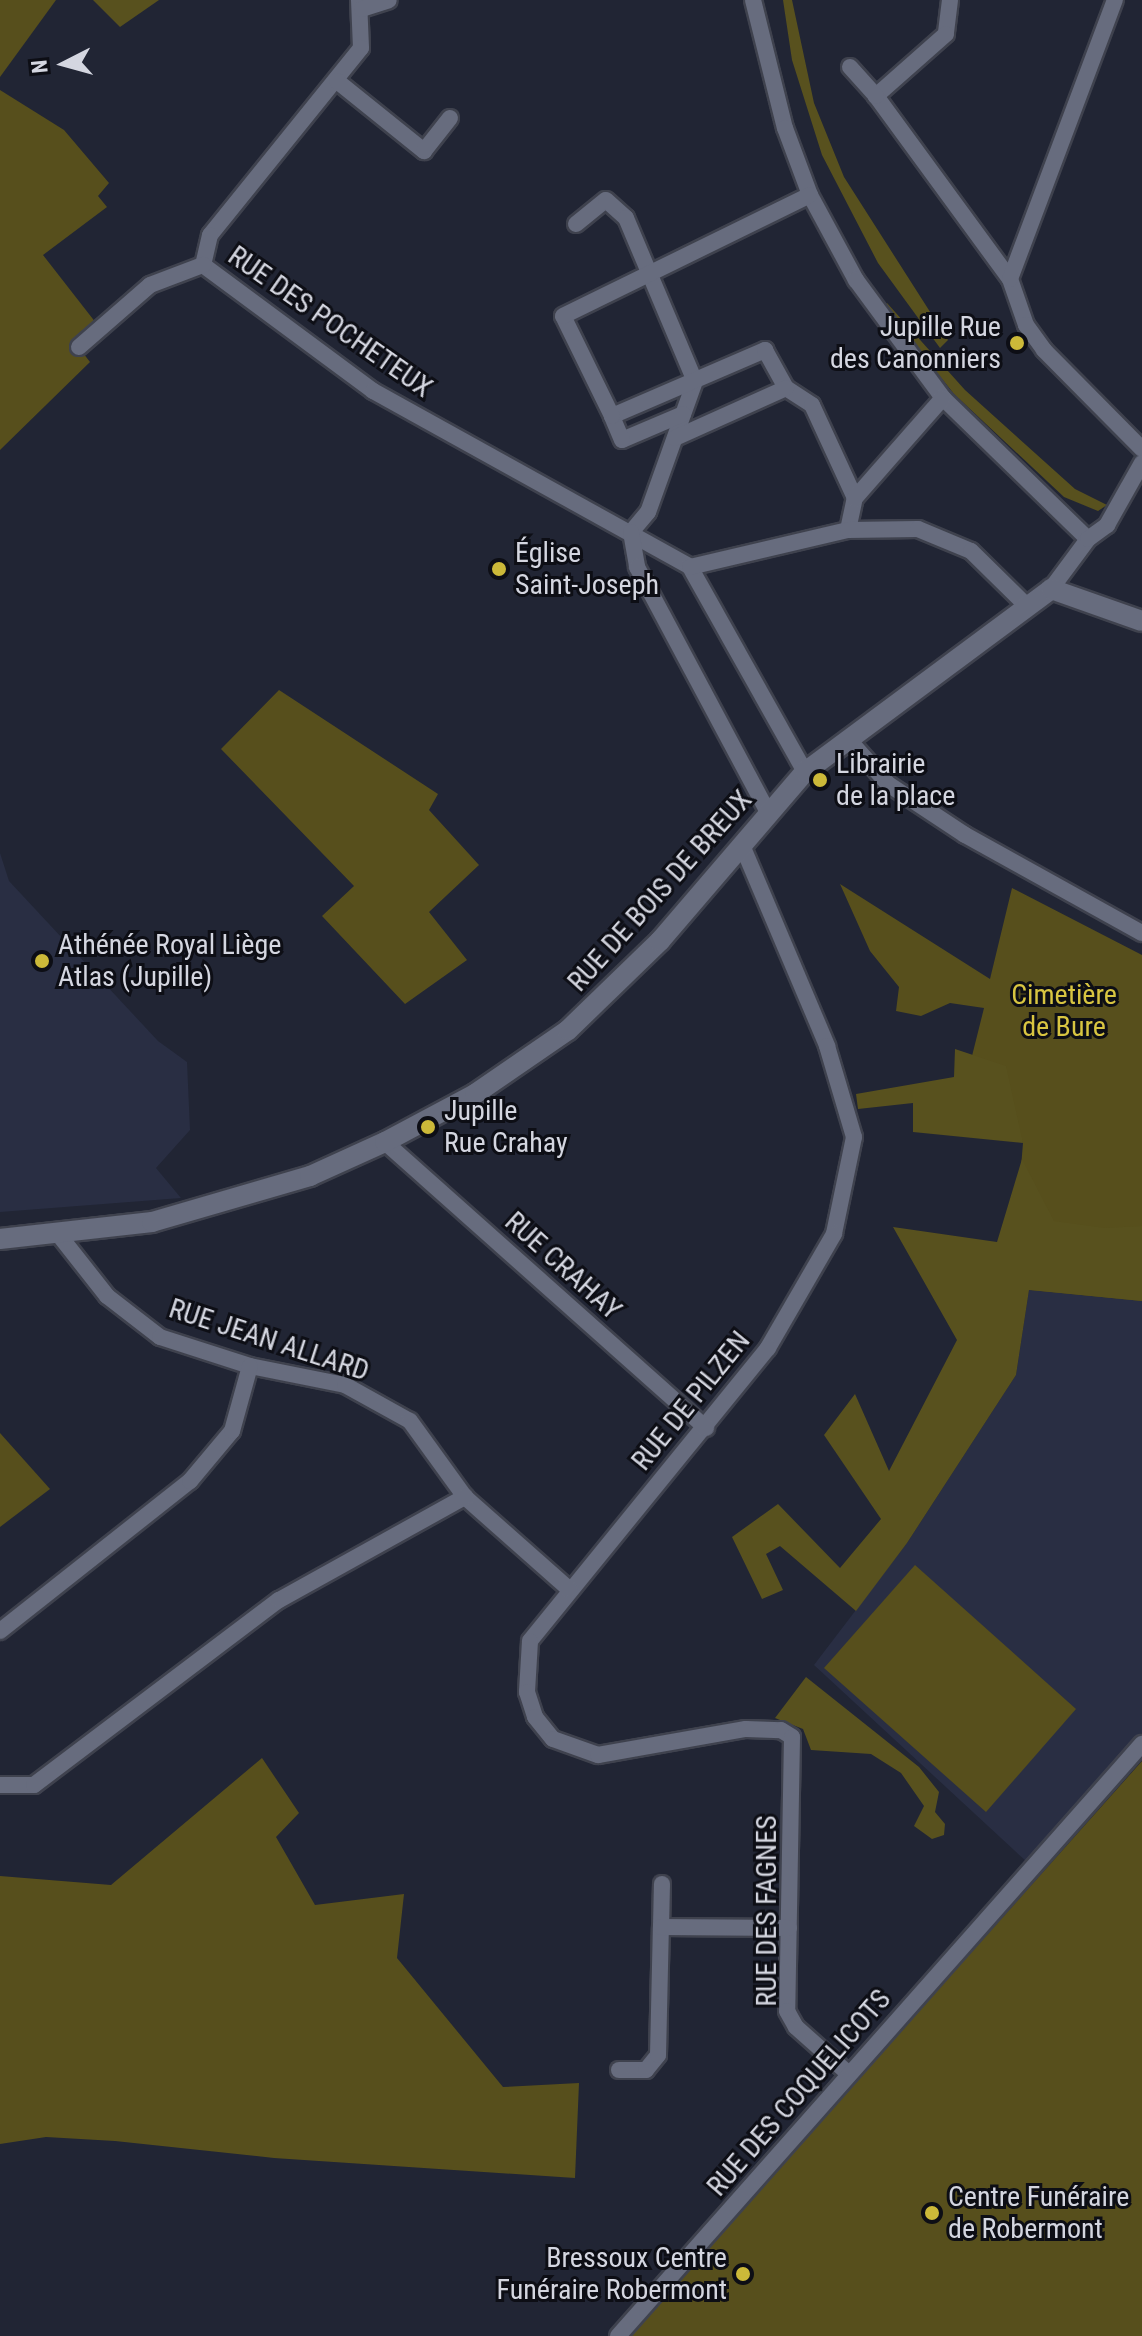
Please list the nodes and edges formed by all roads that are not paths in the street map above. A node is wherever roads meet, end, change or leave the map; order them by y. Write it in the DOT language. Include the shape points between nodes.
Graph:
graph roads {
  1 [pos="389,0"];
  2 [pos="753,0"];
  3 [pos="950,0"];
  4 [pos="1115,0"];
  5 [pos="360,4"];
  6 [pos="850,67"];
  7 [pos="337,81"];
  8 [pos="876,96"];
  9 [pos="450,118"];
  10 [pos="810,195"];
  11 [pos="576,224"];
  12 [pos="203,265"];
  13 [pos="649,275"];
  14 [pos="1010,279"];
  15 [pos="79,347"];
  16 [pos="695,381"];
  17 [pos="786,388"];
  18 [pos="943,398"];
  19 [pos="683,414"];
  20 [pos="612,416"];
  21 [pos="675,438"];
  22 [pos="1142,449"];
  23 [pos="1142,463"];
  24 [pos="855,498"];
  25 [pos="848,530"];
  26 [pos="631,532"];
  27 [pos="1088,539"];
  28 [pos="690,567"];
  29 [pos="1051,589"];
  30 [pos="1027,606"];
  31 [pos="1142,621"];
  32 [pos="849,740"];
  33 [pos="805,772"];
  34 [pos="769,814"];
  35 [pos="744,850"];
  36 [pos="1142,933"];
  37 [pos="385,1142"];
  38 [pos="59,1235"];
  39 [pos="0,1239"];
  40 [pos="250,1366"];
  41 [pos="706,1428"];
  42 [pos="465,1497"];
  43 [pos="569,1589"];
  44 [pos="0,1631"];
  45 [pos="781,1730"];
  46 [pos="1142,1744"];
  47 [pos="0,1785"];
  48 [pos="662,1884"];
  49 [pos="661,1927"];
  50 [pos="789,1928"];
  51 [pos="619,2070"];
  52 [pos="849,2074"];
  53 [pos="618,2336"];
  1 -- 5 [label="street"];
  2 -- 10 [label="street" via="773,88"];
  3 -- 8 [label="street" via="946,34"];
  4 -- 14 [label="street"];
  5 -- 7 [label="street, RUE DES POCHETEUX" via="361,48"];
  6 -- 8 [label="street"];
  7 -- 9 [label="street" via="424,151"];
  7 -- 12 [label="street, RUE DES POCHETEUX" via="210,235"];
  8 -- 14 [label="street"];
  10 -- 13 [label="street"];
  10 -- 18 [label="street" via="882,320"];
  11 -- 13 [label="street" via="606,200 626,218"];
  12 -- 15 [label="street" via="150,285"];
  12 -- 26 [label="street, RUE DES POCHETEUX" via="373,391"];
  13 -- 16 [label="street"];
  13 -- 20 [label="street" via="563,316"];
  14 -- 22 [label="street" via="1026,325 1044,350"];
  16 -- 17 [label="street" via="765,350"];
  16 -- 19 [label="street"];
  16 -- 20 [label="street"];
  17 -- 21 [label="street"];
  17 -- 24 [label="street" via="812,405"];
  18 -- 24 [label="street"];
  18 -- 27 [label="street"];
  19 -- 20 [label="street" via="622,440"];
  19 -- 21 [label="street"];
  21 -- 26 [label="street" via="648,512"];
  23 -- 27 [label="street" via="1107,525"];
  24 -- 25 [label="street"];
  25 -- 28 [label="street"];
  25 -- 30 [label="street" via="918,529 971,551"];
  26 -- 28 [label="street, RUE DES POCHETEUX"];
  26 -- 34 [label="street" via="637,567"];
  27 -- 29 [label="street"];
  28 -- 33 [label="street"];
  29 -- 30 [label="street, RUE DE BOIS DE BREUX"];
  29 -- 31 [label="street"];
  30 -- 32 [label="street, RUE DE BOIS DE BREUX"];
  32 -- 33 [label="street, RUE DE BOIS DE BREUX"];
  32 -- 36 [label="street" via="888,784 952,827"];
  33 -- 34 [label="street, RUE DE BOIS DE BREUX"];
  34 -- 35 [label="street, RUE DE BOIS DE BREUX"];
  35 -- 37 [label="street, RUE DE BOIS DE BREUX" via="617,988 568,1030 475,1094"];
  35 -- 41 [label="street, RUE DE PILZEN" via="827,1046 854,1137 834,1234 768,1348"];
  37 -- 38 [label="street, RUE DE BOIS DE BREUX" via="310,1176 237,1200 152,1222"];
  37 -- 41 [label="street, RUE CRAHAY"];
  38 -- 39 [label="street, RUE DE BOIS DE BREUX"];
  38 -- 40 [label="street, RUE JEAN ALLARD" via="107,1296 160,1337"];
  40 -- 42 [label="street, RUE JEAN ALLARD" via="345,1385 410,1421"];
  40 -- 44 [label="street" via="232,1431 190,1481"];
  41 -- 43 [label="street, RUE DE PILZEN"];
  42 -- 43 [label="street, RUE JEAN ALLARD"];
  42 -- 47 [label="street" via="279,1600 34,1785"];
  43 -- 45 [label="street, RUE DE PILZEN" via="530,1641 527,1692 535,1717 553,1739 598,1755 746,1729"];
  45 -- 50 [label="street, RUE DES FAGNES" via="792,1737 795,1749"];
  46 -- 52 [label="street, RUE DES COQUELICOTS"];
  48 -- 49 [label="street"];
  49 -- 50 [label="street"];
  49 -- 51 [label="street" via="658,2055 646,2070"];
  50 -- 52 [label="street, RUE DES FAGNES" via="787,2011 796,2027"];
  52 -- 53 [label="street, RUE DES COQUELICOTS"];
}
